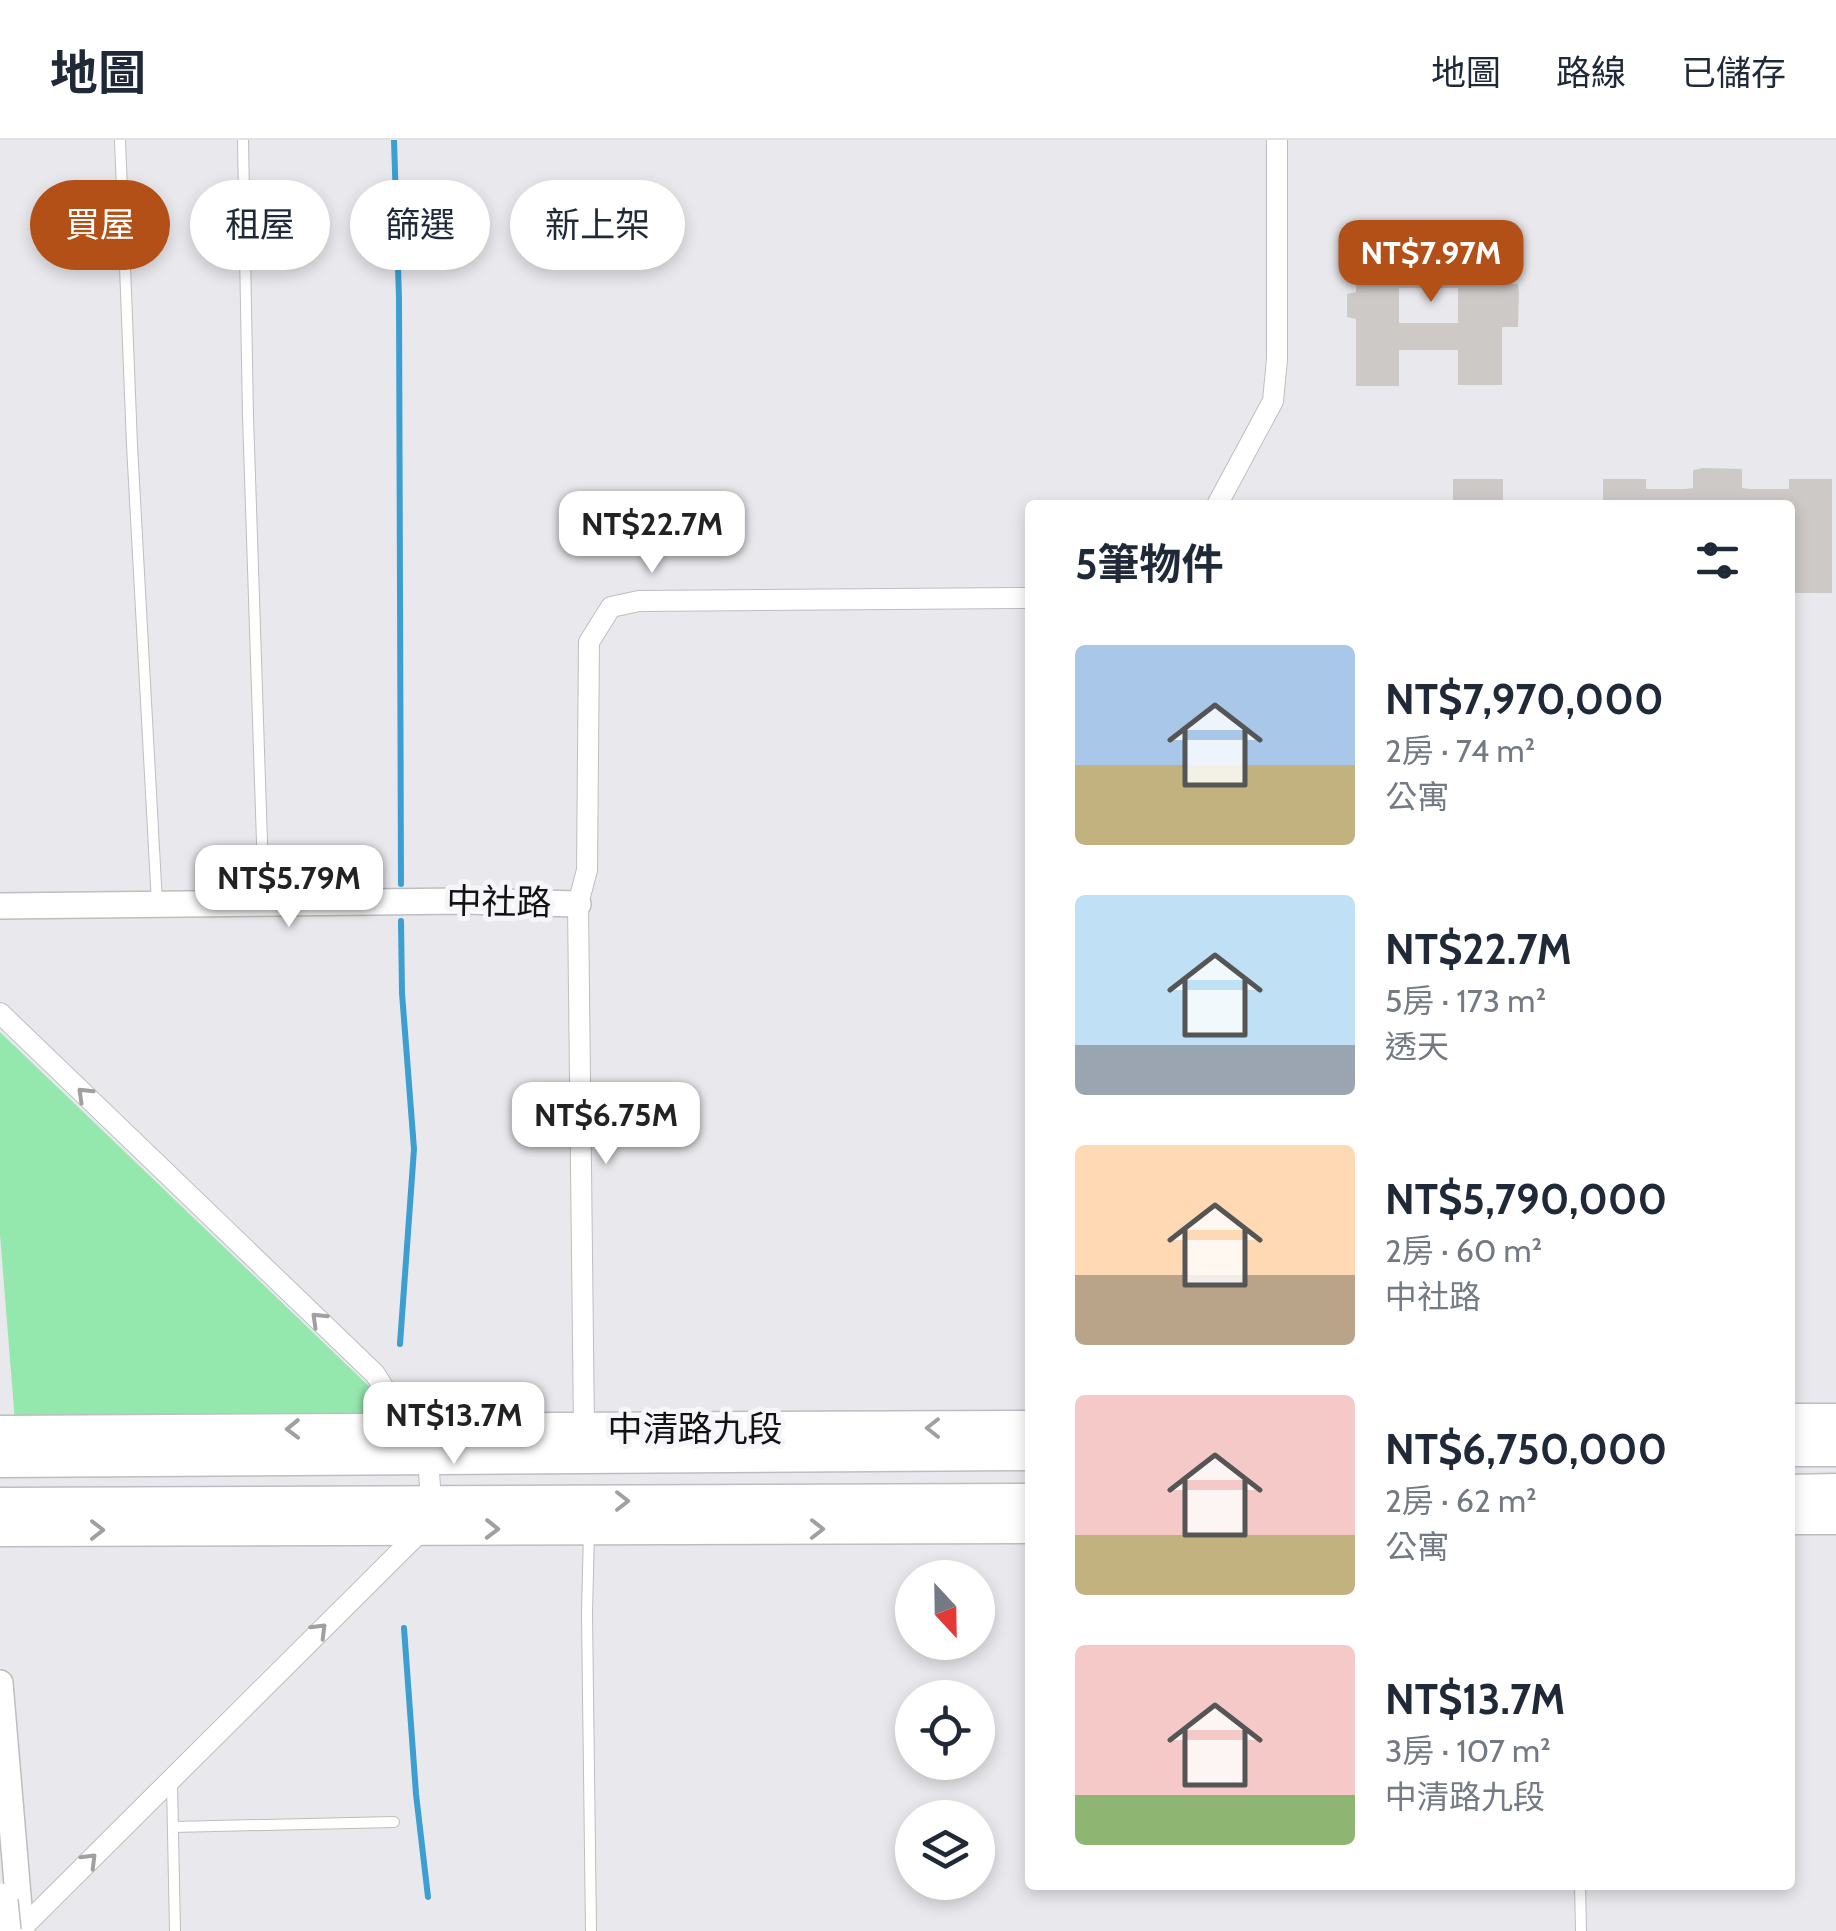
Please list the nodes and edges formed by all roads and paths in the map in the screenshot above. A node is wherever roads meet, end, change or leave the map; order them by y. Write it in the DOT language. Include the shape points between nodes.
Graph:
graph roads {
  1 [pos="120,140"];
  2 [pos="243,140"];
  3 [pos="1277,140"];
  4 [pos="1220,500"];
  5 [pos="1025,598"];
  6 [pos="264,903"];
  7 [pos="156,904"];
  8 [pos="578,904"];
  9 [pos="0,906"];
  10 [pos="0,1013"];
  11 [pos="1795,1420"];
  12 [pos="1836,1420"];
  13 [pos="1025,1427"];
  14 [pos="409,1428"];
  15 [pos="584,1430"];
  16 [pos="0,1432"];
  17 [pos="1795,1450"];
  18 [pos="1836,1450"];
  19 [pos="1025,1454"];
  20 [pos="428,1458"];
  21 [pos="0,1462"];
  22 [pos="1836,1490"];
  23 [pos="1795,1491"];
  24 [pos="1025,1500"];
  25 [pos="0,1504"];
  26 [pos="427,1514"];
  27 [pos="1795,1518"];
  28 [pos="1836,1518"];
  29 [pos="1025,1528"];
  30 [pos="0,1530"];
  31 [pos="589,1530"];
  32 [pos="0,1683"];
  33 [pos="172,1778"];
  34 [pos="394,1822"];
  35 [pos="172,1826"];
  36 [pos="1580,1890"];
  37 [pos="10,1925"];
  38 [pos="175,1931"];
  39 [pos="591,1931"];
  40 [pos="1582,1931"];
  1 -- 7 [label="lane"];
  2 -- 6 [label="lane"];
  3 -- 4 [label="street" via="1272,401"];
  5 -- 8 [label="street" via="639,601 611,607 589,642 587,870"];
  6 -- 7 [label="street, 中社路"];
  6 -- 8 [label="street, 中社路"];
  7 -- 9 [label="street, 中社路"];
  8 -- 15 [label="street"];
  14 -- 10 [label="street, one-way" via="375,1374"];
  11 -- 12 [label="main road"];
  13 -- 15 [label="main road, 中清路九段, one-way"];
  14 -- 15 [label="main road, 中清路九段"];
  14 -- 16 [label="main road, 中清路九段, one-way"];
  14 -- 20 [label="street"];
  17 -- 18 [label="main road"];
  19 -- 20 [label="main road, 中清路九段"];
  20 -- 21 [label="main road, 中清路九段"];
  20 -- 26 [label="street"];
  22 -- 23 [label="main road"];
  26 -- 24 [label="main road, 中清路九段, one-way"];
  25 -- 26 [label="main road, 中清路九段"];
  30 -- 26 [label="main road, 中清路九段, one-way"];
  26 -- 31 [label="main road, 中清路九段, one-way"];
  33 -- 26 [label="street, one-way"];
  27 -- 28 [label="main road"];
  31 -- 29 [label="main road, 中清路九段, one-way"];
  31 -- 39 [label="lane"];
  32 -- 37 [label="street"];
  33 -- 35 [label="lane"];
  37 -- 33 [label="street, one-way"];
  34 -- 35 [label="lane"];
  35 -- 38 [label="lane"];
  36 -- 40 [label="lane"];
}
